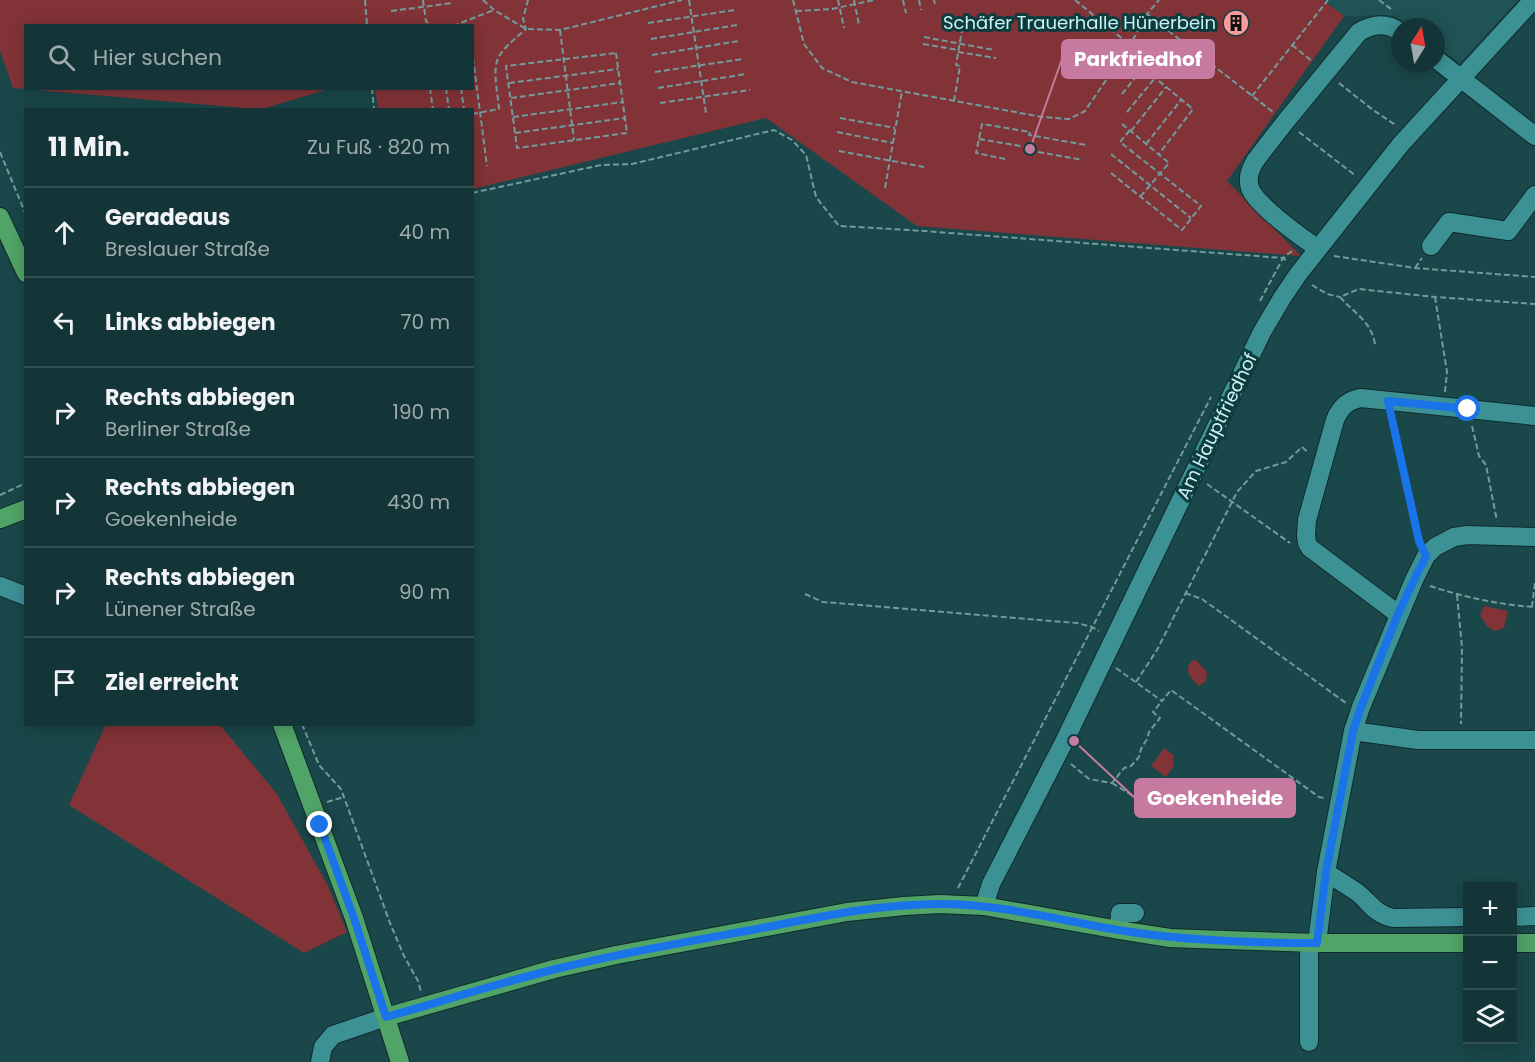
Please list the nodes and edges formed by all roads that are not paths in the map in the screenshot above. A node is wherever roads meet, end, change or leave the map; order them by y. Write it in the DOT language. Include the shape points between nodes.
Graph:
graph roads {
  1 [pos="1533,0"];
  2 [pos="1391,27"];
  3 [pos="1445,66"];
  4 [pos="1462,79"];
  5 [pos="1535,136"];
  6 [pos="1535,195"];
  7 [pos="0,218"];
  8 [pos="1312,245"];
  9 [pos="1431,246"];
  10 [pos="24,269"];
  11 [pos="1535,416"];
  12 [pos="24,510"];
  13 [pos="0,519"];
  14 [pos="1535,537"];
  15 [pos="0,586"];
  16 [pos="24,595"];
  17 [pos="1398,614"];
  18 [pos="283,726"];
  19 [pos="1353,731"];
  20 [pos="1535,740"];
  21 [pos="1326,872"];
  22 [pos="984,906"];
  23 [pos="1135,913"];
  24 [pos="1535,916"];
  25 [pos="1463,917"];
  26 [pos="1517,917"];
  27 [pos="1119,930"];
  28 [pos="1313,943"];
  29 [pos="1463,943"];
  30 [pos="1517,943"];
  31 [pos="1535,943"];
  32 [pos="386,1017"];
  33 [pos="1310,1042"];
  34 [pos="320,1062"];
  35 [pos="400,1062"];
  1 -- 4 [label="street, Am Hauptfriedhof"];
  2 -- 8 [label="street" via="1380,25 1359,32 1255,161 1249,175 1257,200"];
  3 -- 4 [label="street"];
  4 -- 5 [label="street"];
  4 -- 8 [label="street, Am Hauptfriedhof"];
  6 -- 9 [label="street" via="1508,231 1449,222"];
  7 -- 10 [label="main road"];
  8 -- 22 [label="street, Am Hauptfriedhof" via="1262,332 1059,753 991,884"];
  11 -- 17 [label="street" via="1361,398 1339,411 1307,520 1307,543"];
  12 -- 13 [label="main road"];
  14 -- 17 [label="street" via="1467,535 1435,547 1426,556"];
  15 -- 16 [label="street"];
  17 -- 19 [label="street"];
  18 -- 32 [label="main road"];
  19 -- 20 [label="street" via="1418,740"];
  19 -- 21 [label="street"];
  21 -- 25 [label="street" via="1383,915"];
  21 -- 28 [label="street"];
  22 -- 27 [label="main road"];
  22 -- 32 [label="main road" via="904,906 847,912 554,969"];
  23 -- 27 [label="street" via="1120,914"];
  24 -- 26 [label="street"];
  27 -- 28 [label="main road" via="1187,939"];
  28 -- 29 [label="main road"];
  28 -- 33 [label="street"];
  30 -- 31 [label="main road"];
  32 -- 34 [label="street" via="333,1035 323,1047"];
  32 -- 35 [label="main road"];
}
